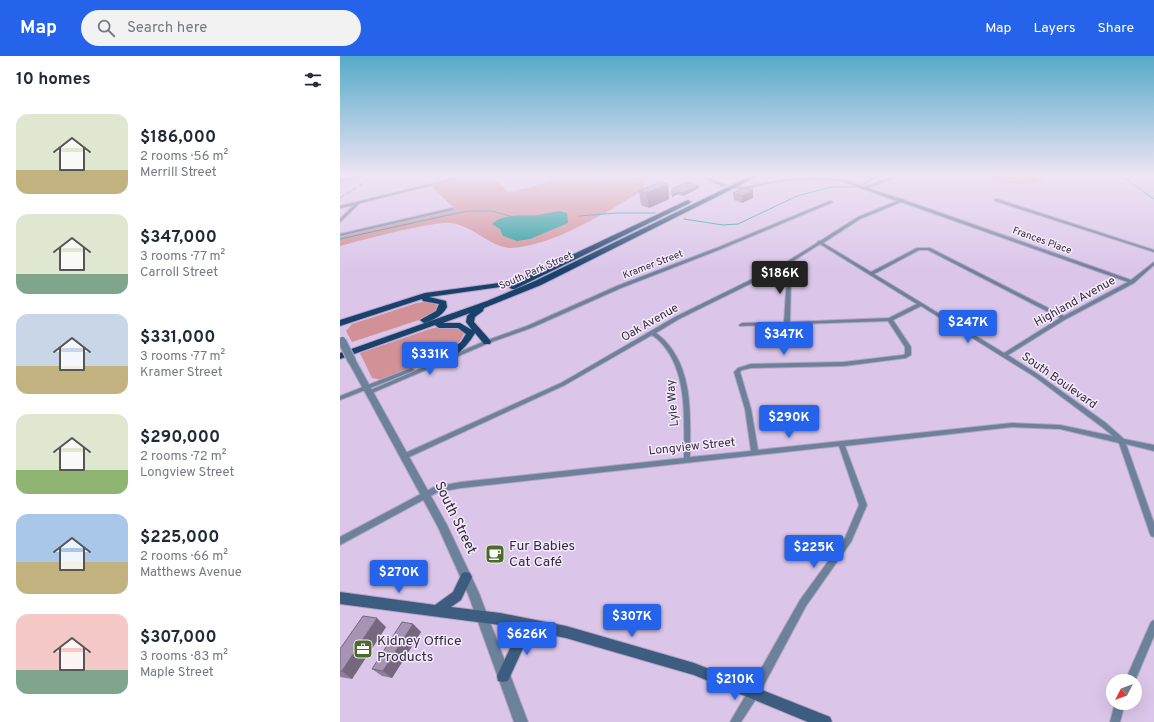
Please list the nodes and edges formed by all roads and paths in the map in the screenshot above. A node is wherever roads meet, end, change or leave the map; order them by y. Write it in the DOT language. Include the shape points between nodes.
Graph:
graph roads {
  1 [pos="354,207"];
  2 [pos="682,207"];
  3 [pos="694,207"];
  4 [pos="819,207"];
  5 [pos="885,207"];
  6 [pos="922,207"];
  7 [pos="1018,207"];
  8 [pos="452,208"];
  9 [pos="340,221"];
  10 [pos="627,232"];
  11 [pos="340,234"];
  12 [pos="637,235"];
  13 [pos="819,242"];
  14 [pos="1154,251"];
  15 [pos="1154,263"];
  16 [pos="785,265"];
  17 [pos="548,270"];
  18 [pos="870,274"];
  19 [pos="1132,282"];
  20 [pos="490,303"];
  21 [pos="921,304"];
  22 [pos="890,318"];
  23 [pos="1064,318"];
  24 [pos="340,323"];
  25 [pos="787,323"];
  26 [pos="742,324"];
  27 [pos="340,327"];
  28 [pos="411,329"];
  29 [pos="652,332"];
  30 [pos="471,333"];
  31 [pos="341,343"];
  32 [pos="485,343"];
  33 [pos="1004,355"];
  34 [pos="340,356"];
  35 [pos="447,356"];
  36 [pos="368,390"];
  37 [pos="340,398"];
  38 [pos="1121,440"];
  39 [pos="841,443"];
  40 [pos="1154,448"];
  41 [pos="755,452"];
  42 [pos="405,456"];
  43 [pos="687,459"];
  44 [pos="426,495"];
  45 [pos="1154,534"];
  46 [pos="340,541"];
  47 [pos="466,577"];
  48 [pos="340,598"];
  49 [pos="437,610"];
  50 [pos="482,616"];
  51 [pos="528,624"];
  52 [pos="1154,625"];
  53 [pos="1133,674"];
  54 [pos="503,676"];
  55 [pos="754,692"];
  56 [pos="1118,710"];
  57 [pos="521,722"];
  58 [pos="735,722"];
  59 [pos="825,722"];
  60 [pos="1115,722"];
  1 -- 9 [label="street"];
  2 -- 10 [label="main road, South Park Street"];
  3 -- 12 [label="main road, South Park Street"];
  4 -- 32 [label="street, Kramer Street"];
  5 -- 13 [label="street, Oak Avenue" via="859,218"];
  6 -- 19 [label="street, Frances Place"];
  7 -- 14 [label="street"];
  8 -- 11 [label="street"];
  10 -- 12 [label="main road"];
  10 -- 17 [label="main road, South Park Street"];
  12 -- 20 [label="main road, South Park Street" via="538,283"];
  13 -- 16 [label="street, Oak Avenue"];
  13 -- 18 [label="street, South Boulevard"];
  15 -- 19 [label="street, Highland Avenue"];
  16 -- 25 [label="street" via="789,276"];
  16 -- 29 [label="street, Oak Avenue"];
  17 -- 24 [label="main road" via="500,284 425,295"];
  17 -- 28 [label="main road, South Park Street"];
  18 -- 21 [label="street, South Boulevard"];
  18 -- 23 [label="street" via="922,248 929,249"];
  19 -- 23 [label="street, Highland Avenue"];
  20 -- 28 [label="main road, South Park Street"];
  20 -- 32 [label="main road" via="475,312 470,320"];
  21 -- 22 [label="street"];
  21 -- 33 [label="street, South Boulevard"];
  22 -- 25 [label="street"];
  22 -- 41 [label="street" via="908,347 908,355 904,357 844,364 752,366 740,369 738,372 748,409"];
  23 -- 33 [label="street, Highland Avenue"];
  25 -- 26 [label="street"];
  27 -- 28 [label="main road" via="416,301 432,299 443,303 439,313"];
  28 -- 30 [label="main road" via="451,324 463,327"];
  28 -- 31 [label="main road, South Park Street"];
  28 -- 34 [label="main road, South Park Street"];
  29 -- 42 [label="street, Oak Avenue" via="563,384"];
  29 -- 43 [label="street, Lyle Way" via="673,354 682,375 685,390"];
  30 -- 32 [label="main road"];
  30 -- 35 [label="main road" via="464,344"];
  31 -- 36 [label="street, South Street, bridge"];
  32 -- 35 [label="street, Kramer Street"];
  32 -- 36 [label="street, Kramer Street"];
  33 -- 38 [label="street, South Boulevard" via="1076,404"];
  35 -- 36 [label="street, Kramer Street"];
  36 -- 37 [label="street"];
  36 -- 42 [label="street, South Street"];
  38 -- 39 [label="street, Longview Street" via="1060,427 1012,425"];
  38 -- 40 [label="street, Longview Street"];
  38 -- 45 [label="street"];
  39 -- 41 [label="street, Longview Street"];
  39 -- 55 [label="street" via="863,505 848,540 803,603"];
  41 -- 43 [label="street, Longview Street"];
  42 -- 44 [label="street, South Street"];
  43 -- 44 [label="street, Longview Street" via="461,485 437,489"];
  44 -- 46 [label="street, Longview Street"];
  44 -- 47 [label="street, South Street"];
  47 -- 49 [label="main road" via="457,596"];
  47 -- 50 [label="street, South Street"];
  48 -- 49 [label="main road"];
  49 -- 50 [label="main road"];
  50 -- 51 [label="main road"];
  50 -- 54 [label="street, South Street"];
  51 -- 54 [label="main road"];
  51 -- 55 [label="main road" via="674,663"];
  52 -- 53 [label="street"];
  54 -- 57 [label="street, South Street"];
  55 -- 58 [label="street"];
  55 -- 59 [label="main road"];
  56 -- 60 [label="street"];
}
